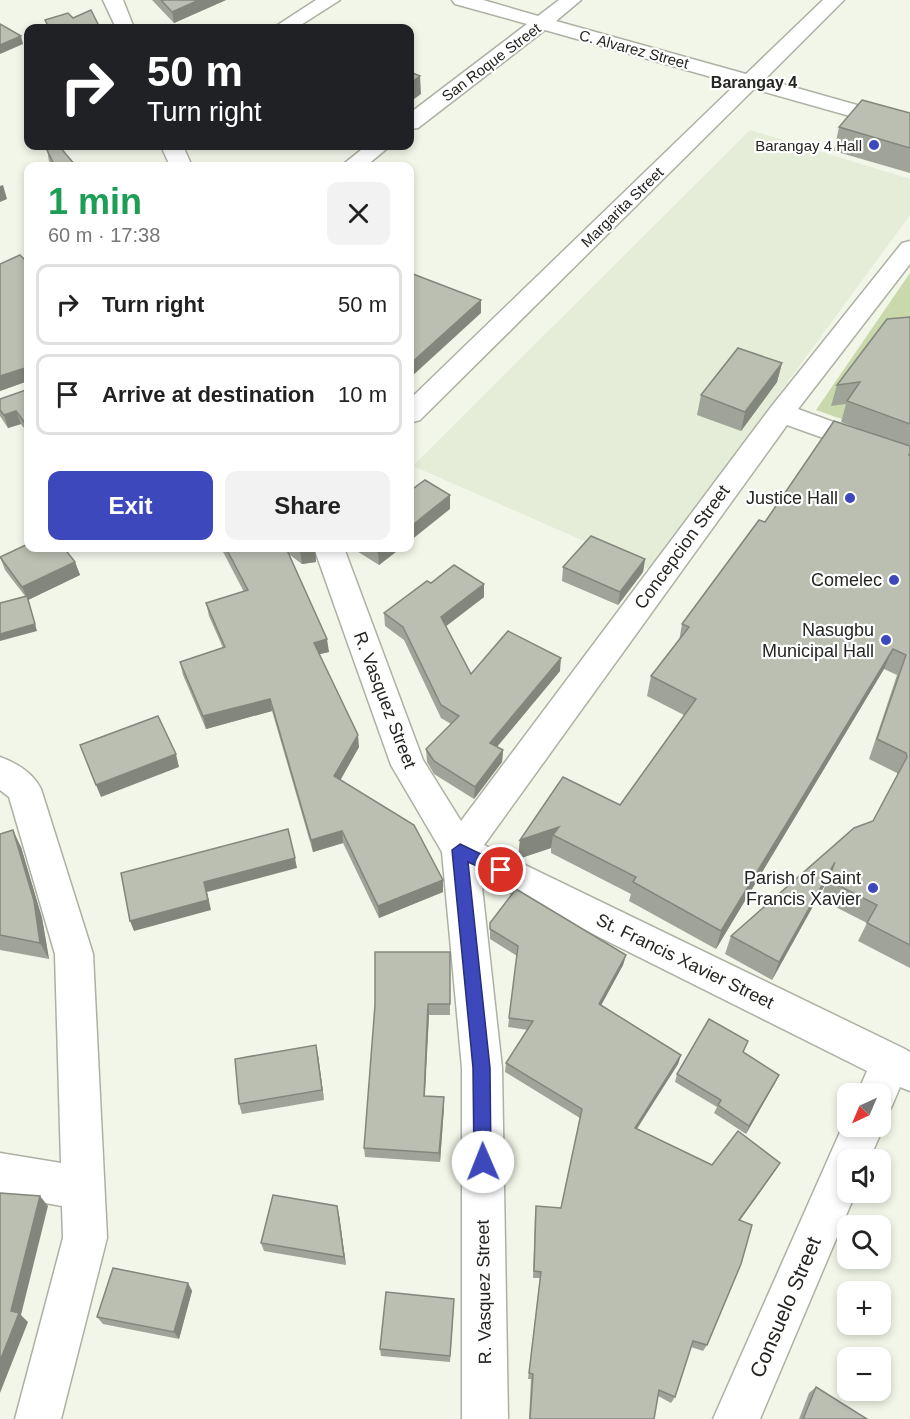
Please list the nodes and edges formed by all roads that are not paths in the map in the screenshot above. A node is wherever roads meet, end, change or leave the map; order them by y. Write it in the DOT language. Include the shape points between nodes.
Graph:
graph roads {
  1 [pos="113,0"];
  2 [pos="330,0"];
  3 [pos="462,0"];
  4 [pos="571,0"];
  5 [pos="834,0"];
  6 [pos="541,23"];
  7 [pos="123,24"];
  8 [pos="291,24"];
  9 [pos="752,81"];
  10 [pos="414,120"];
  11 [pos="910,127"];
  12 [pos="374,150"];
  13 [pos="357,162"];
  14 [pos="910,249"];
  15 [pos="414,410"];
  16 [pos="781,413"];
  17 [pos="910,460"];
  18 [pos="330,552"];
  19 [pos="0,771"];
  20 [pos="460,850"];
  21 [pos="893,1076"];
  22 [pos="0,1174"];
  23 [pos="837,1186"];
  24 [pos="83,1188"];
  25 [pos="38,1419"];
  26 [pos="485,1419"];
  27 [pos="736,1419"];
  1 -- 7 [label="street"];
  2 -- 8 [label="street"];
  3 -- 6 [label="street, C. Alvarez Street"];
  4 -- 6 [label="street, San Roque Street"];
  5 -- 9 [label="street, Margarita Street"];
  6 -- 9 [label="street, C. Alvarez Street"];
  6 -- 10 [label="street, San Roque Street"];
  9 -- 11 [label="street, C. Alvarez Street"];
  9 -- 15 [label="street, Margarita Street"];
  12 -- 13 [label="street"];
  14 -- 16 [label="street, Concepcion Street"];
  16 -- 17 [label="street"];
  16 -- 20 [label="street, Concepcion Street"];
  18 -- 20 [label="street, R. Vasquez Street" via="408,765"];
  19 -- 24 [label="street" via="24,789 74,954"];
  20 -- 21 [label="street, St. Francis Xavier Street"];
  20 -- 26 [label="street, R. Vasquez Street" via="482,1068"];
  22 -- 24 [label="street"];
  23 -- 27 [label="street, Consuelo Street"];
  24 -- 25 [label="street" via="86,1238"];
}
